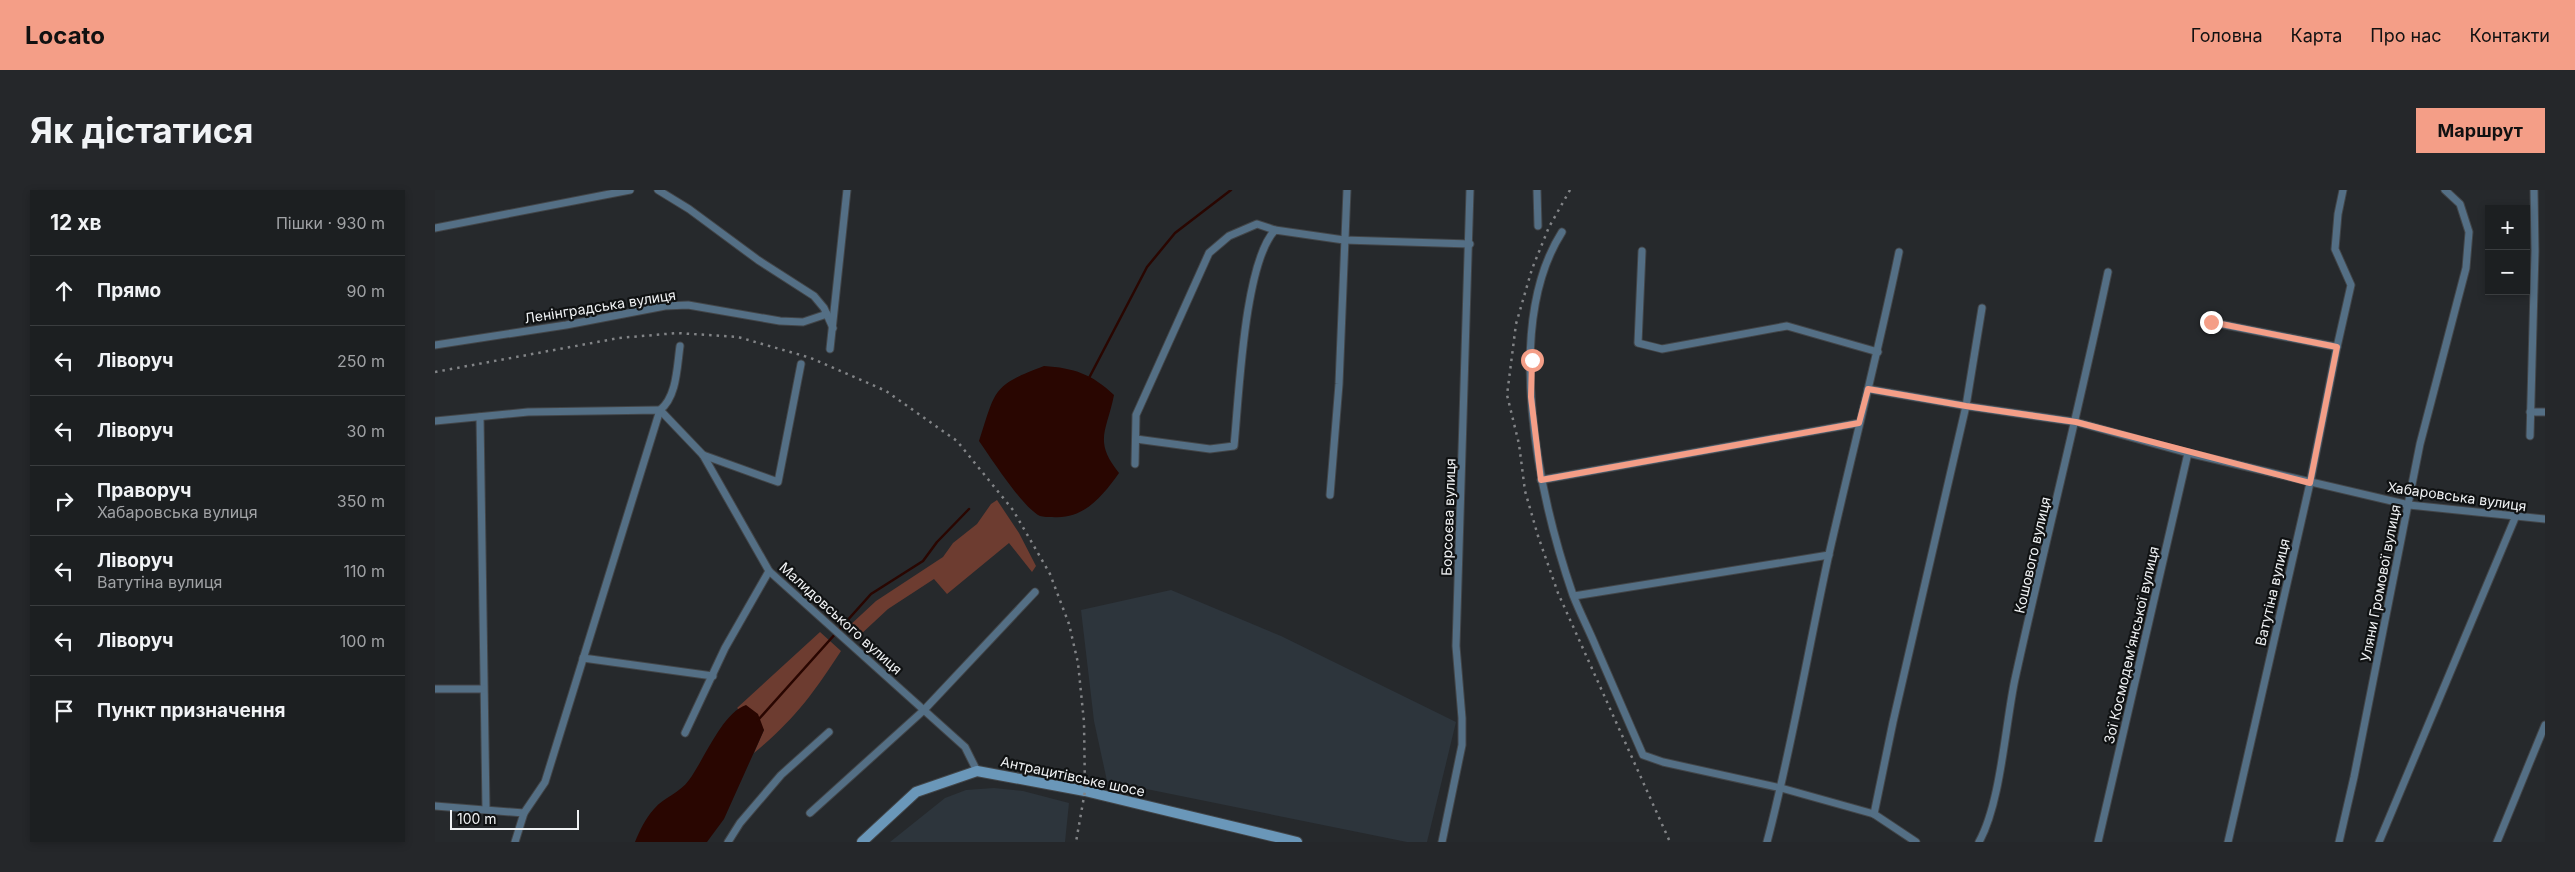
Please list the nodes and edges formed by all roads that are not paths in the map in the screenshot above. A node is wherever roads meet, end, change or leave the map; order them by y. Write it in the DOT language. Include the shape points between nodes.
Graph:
graph roads {
  1 [pos="630,190"];
  2 [pos="658,190"];
  3 [pos="847,190"];
  4 [pos="1347,190"];
  5 [pos="1469,190"];
  6 [pos="1537,190"];
  7 [pos="2343,190"];
  8 [pos="2445,190"];
  9 [pos="2534,190"];
  10 [pos="1538,226"];
  11 [pos="435,228"];
  12 [pos="1275,230"];
  13 [pos="1562,232"];
  14 [pos="1344,240"];
  15 [pos="1470,244"];
  16 [pos="1642,251"];
  17 [pos="1899,252"];
  18 [pos="2108,272"];
  19 [pos="1982,308"];
  20 [pos="827,314"];
  21 [pos="2211,322"];
  22 [pos="833,328"];
  23 [pos="435,345"];
  24 [pos="680,346"];
  25 [pos="2337,347"];
  26 [pos="830,349"];
  27 [pos="1878,352"];
  28 [pos="801,364"];
  29 [pos="1868,389"];
  30 [pos="1966,406"];
  31 [pos="659,410"];
  32 [pos="2530,412"];
  33 [pos="2545,412"];
  34 [pos="480,417"];
  35 [pos="435,421"];
  36 [pos="2076,422"];
  37 [pos="1859,423"];
  38 [pos="2530,436"];
  39 [pos="1136,439"];
  40 [pos="2188,453"];
  41 [pos="703,456"];
  42 [pos="1135,464"];
  43 [pos="1541,480"];
  44 [pos="2310,483"];
  45 [pos="1330,494"];
  46 [pos="2409,505"];
  47 [pos="2515,518"];
  48 [pos="2545,519"];
  49 [pos="1829,556"];
  50 [pos="769,571"];
  51 [pos="1035,592"];
  52 [pos="1573,596"];
  53 [pos="583,658"];
  54 [pos="713,676"];
  55 [pos="435,689"];
  56 [pos="483,689"];
  57 [pos="924,710"];
  58 [pos="2545,726"];
  59 [pos="829,732"];
  60 [pos="685,733"];
  61 [pos="977,771"];
  62 [pos="1781,788"];
  63 [pos="435,806"];
  64 [pos="486,809"];
  65 [pos="524,813"];
  66 [pos="810,813"];
  67 [pos="1875,814"];
  68 [pos="515,842"];
  69 [pos="728,842"];
  70 [pos="862,842"];
  71 [pos="1297,842"];
  72 [pos="1442,842"];
  73 [pos="1767,842"];
  74 [pos="1916,842"];
  75 [pos="1979,842"];
  76 [pos="2098,842"];
  77 [pos="2228,842"];
  78 [pos="2339,842"];
  79 [pos="2379,842"];
  80 [pos="2497,842"];
  1 -- 11 [label="street"];
  2 -- 20 [label="street" via="814,296"];
  3 -- 22 [label="street"];
  4 -- 14 [label="street"];
  5 -- 15 [label="street, Борсоєва вулиця"];
  6 -- 10 [label="street"];
  7 -- 25 [label="street, Ватутіна вулиця" via="2335,249 2351,285"];
  8 -- 46 [label="street, Уляни Громової вулиця" via="2460,204 2469,232 2466,268 2420,444"];
  9 -- 32 [label="street"];
  12 -- 14 [label="street"];
  12 -- 39 [label="street" via="1257,224 1229,236 1209,253 1136,415"];
  12 -- 39 [label="street" via="1267,239 1252,280 1234,446 1210,449"];
  13 -- 43 [label="street" via="1542,271 1532,321 1531,397"];
  14 -- 15 [label="street"];
  14 -- 45 [label="street" via="1339,384"];
  15 -- 72 [label="street, Борсоєва вулиця" via="1456,646 1462,746"];
  16 -- 27 [label="street" via="1638,344 1662,349 1787,326"];
  17 -- 27 [label="street"];
  18 -- 36 [label="street, Кошового вулиця"];
  19 -- 30 [label="street"];
  20 -- 22 [label="street"];
  20 -- 23 [label="street, Ленінградська вулиця" via="803,322 780,321 688,304"];
  21 -- 25 [label="street"];
  22 -- 26 [label="street"];
  24 -- 31 [label="street" via="672,392 666,405"];
  25 -- 44 [label="street, Ватутіна вулиця"];
  27 -- 29 [label="street"];
  28 -- 41 [label="street" via="778,482"];
  29 -- 30 [label="street, Хабаровська вулиця"];
  29 -- 37 [label="street"];
  30 -- 36 [label="street, Хабаровська вулиця"];
  30 -- 67 [label="street"];
  31 -- 34 [label="street" via="529,412"];
  31 -- 41 [label="street, Малидовського вулиця"];
  31 -- 53 [label="street"];
  32 -- 33 [label="street"];
  32 -- 38 [label="street"];
  34 -- 35 [label="street"];
  34 -- 56 [label="street"];
  36 -- 40 [label="street, Хабаровська вулиця"];
  36 -- 75 [label="street, Кошового вулиця" via="2015,680 1993,802"];
  37 -- 43 [label="street"];
  37 -- 49 [label="street"];
  39 -- 42 [label="street"];
  40 -- 44 [label="street, Хабаровська вулиця"];
  40 -- 76 [label="street, Зої Космодем’янської вулиця"];
  41 -- 50 [label="street, Малидовського вулиця"];
  43 -- 52 [label="street"];
  44 -- 46 [label="street, Хабаровська вулиця"];
  44 -- 77 [label="street, Ватутіна вулиця"];
  46 -- 47 [label="street, Хабаровська вулиця"];
  46 -- 78 [label="street, Уляни Громової вулиця"];
  47 -- 48 [label="street, Хабаровська вулиця"];
  47 -- 79 [label="street"];
  49 -- 52 [label="street"];
  49 -- 62 [label="street"];
  50 -- 54 [label="street" via="725,648"];
  50 -- 57 [label="street, Малидовського вулиця"];
  51 -- 57 [label="street"];
  52 -- 62 [label="street" via="1643,755"];
  53 -- 54 [label="street"];
  53 -- 65 [label="street" via="545,782"];
  54 -- 60 [label="street"];
  55 -- 56 [label="street"];
  56 -- 64 [label="street"];
  57 -- 61 [label="street, Малидовського вулиця" via="965,747"];
  57 -- 66 [label="street"];
  58 -- 80 [label="street"];
  59 -- 69 [label="street" via="768,790"];
  61 -- 70 [label="main road, Антрацитівське шосе" via="915,792"];
  61 -- 71 [label="main road, Антрацитівське шосе" via="1085,791"];
  62 -- 67 [label="street"];
  62 -- 73 [label="street"];
  63 -- 64 [label="street"];
  64 -- 65 [label="street"];
  65 -- 68 [label="street"];
  67 -- 74 [label="street"];
}
